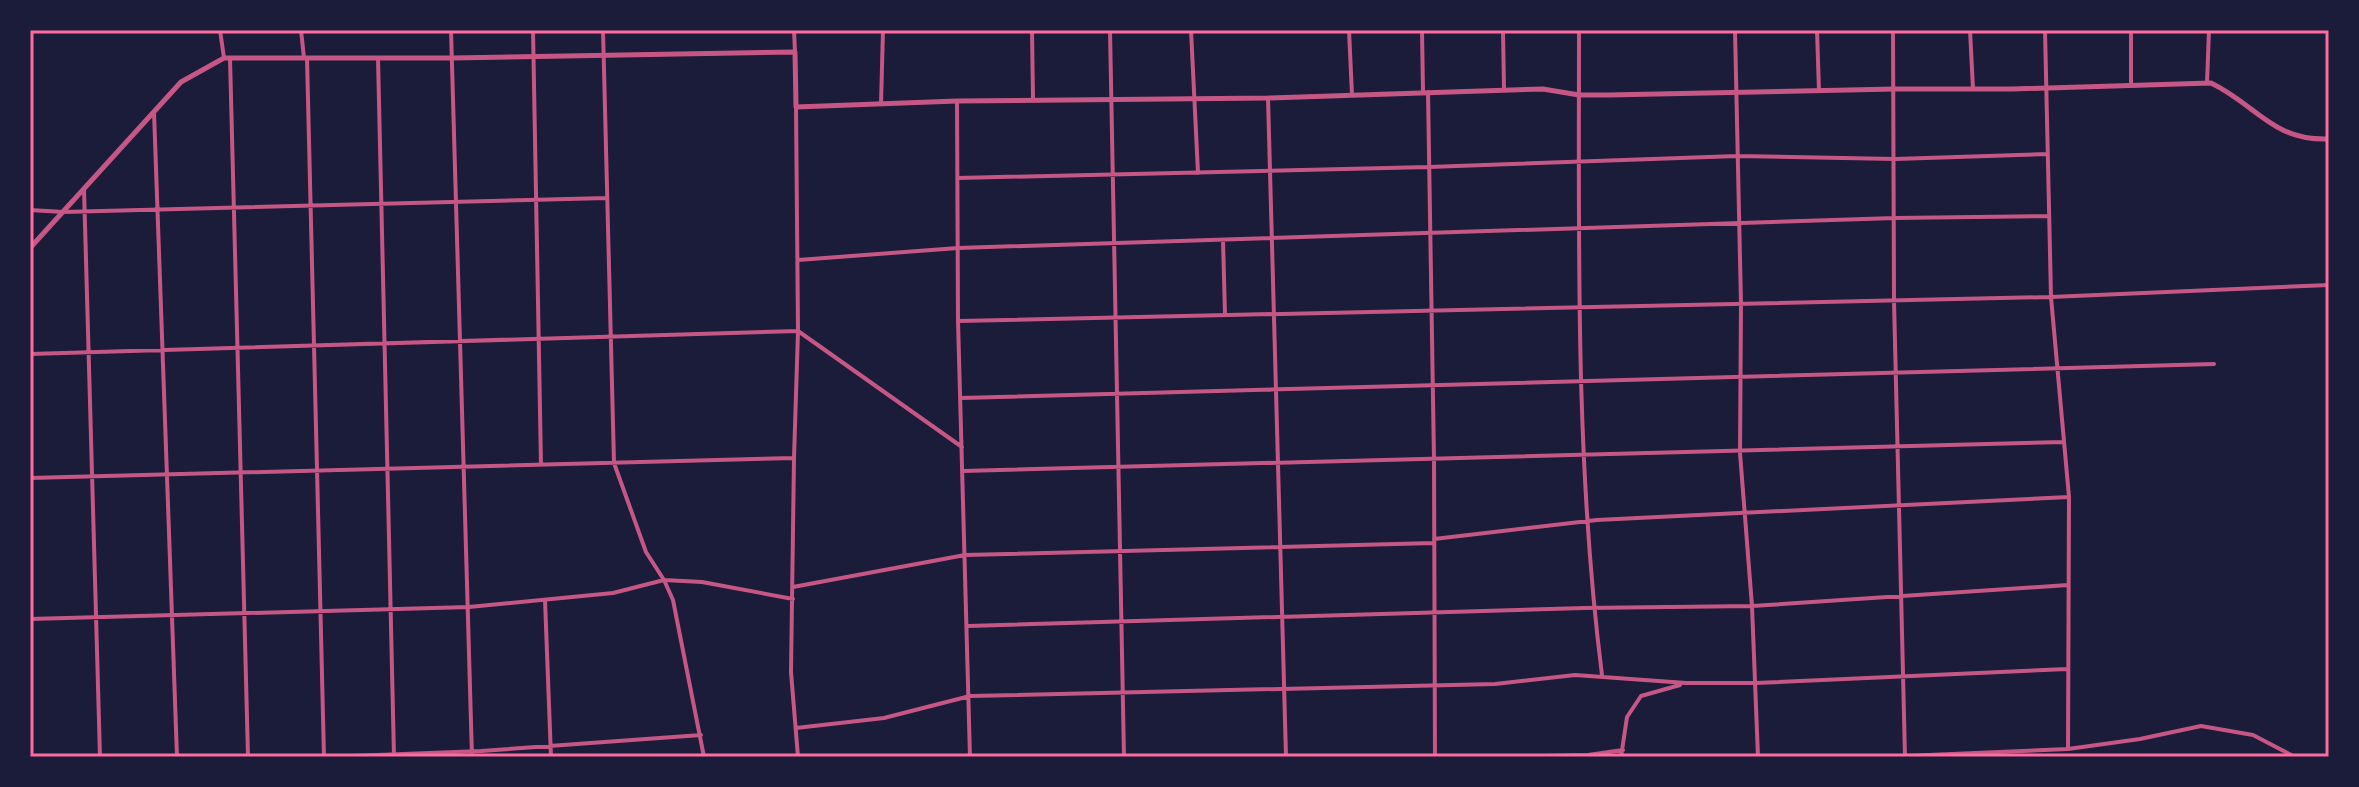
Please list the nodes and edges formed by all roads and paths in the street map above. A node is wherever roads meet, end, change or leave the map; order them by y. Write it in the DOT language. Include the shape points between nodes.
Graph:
graph roads {
  1 [pos="220,30"];
  2 [pos="301,30"];
  3 [pos="451,30"];
  4 [pos="533,30"];
  5 [pos="603,30"];
  6 [pos="794,30"];
  7 [pos="883,30"];
  8 [pos="1032,30"];
  9 [pos="1110,30"];
  10 [pos="1191,30"];
  11 [pos="1349,30"];
  12 [pos="1422,30"];
  13 [pos="1503,30"];
  14 [pos="1579,30"];
  15 [pos="1735,30"];
  16 [pos="1817,30"];
  17 [pos="1893,30"];
  18 [pos="1970,30"];
  19 [pos="2045,30"];
  20 [pos="2131,30"];
  21 [pos="2209,30"];
  22 [pos="795,52"];
  23 [pos="603,56"];
  24 [pos="534,57"];
  25 [pos="227,58"];
  26 [pos="306,58"];
  27 [pos="378,58"];
  28 [pos="452,58"];
  29 [pos="2207,83"];
  30 [pos="2131,85"];
  31 [pos="2045,88"];
  32 [pos="1895,89"];
  33 [pos="1973,89"];
  34 [pos="1504,90"];
  35 [pos="1819,91"];
  36 [pos="1425,92"];
  37 [pos="1736,93"];
  38 [pos="1352,95"];
  39 [pos="1579,95"];
  40 [pos="1111,98"];
  41 [pos="1194,98"];
  42 [pos="1268,98"];
  43 [pos="1033,99"];
  44 [pos="957,101"];
  45 [pos="881,104"];
  46 [pos="796,107"];
  47 [pos="154,112"];
  48 [pos="2329,139"];
  49 [pos="2047,154"];
  50 [pos="1737,156"];
  51 [pos="1895,159"];
  52 [pos="1579,162"];
  53 [pos="1429,167"];
  54 [pos="1269,171"];
  55 [pos="1198,173"];
  56 [pos="1112,175"];
  57 [pos="958,178"];
  58 [pos="84,189"];
  59 [pos="607,198"];
  60 [pos="536,199"];
  61 [pos="456,201"];
  62 [pos="381,204"];
  63 [pos="310,205"];
  64 [pos="234,207"];
  65 [pos="157,209"];
  66 [pos="30,210"];
  67 [pos="85,211"];
  68 [pos="63,212"];
  69 [pos="2049,216"];
  70 [pos="1895,218"];
  71 [pos="1739,224"];
  72 [pos="1580,229"];
  73 [pos="1430,233"];
  74 [pos="1271,238"];
  75 [pos="1223,240"];
  76 [pos="1114,243"];
  77 [pos="30,248"];
  78 [pos="958,248"];
  79 [pos="798,260"];
  80 [pos="2329,285"];
  81 [pos="2051,297"];
  82 [pos="1894,301"];
  83 [pos="1741,304"];
  84 [pos="1581,308"];
  85 [pos="1432,311"];
  86 [pos="1273,314"];
  87 [pos="1225,315"];
  88 [pos="1115,318"];
  89 [pos="958,321"];
  90 [pos="798,331"];
  91 [pos="610,337"];
  92 [pos="539,339"];
  93 [pos="461,341"];
  94 [pos="384,344"];
  95 [pos="313,345"];
  96 [pos="238,348"];
  97 [pos="162,350"];
  98 [pos="89,352"];
  99 [pos="30,354"];
  100 [pos="2214,364"];
  101 [pos="2057,368"];
  102 [pos="1896,372"];
  103 [pos="1741,376"];
  104 [pos="1583,381"];
  105 [pos="1433,385"];
  106 [pos="1275,389"];
  107 [pos="1117,394"];
  108 [pos="961,398"];
  109 [pos="2064,442"];
  110 [pos="962,447"];
  111 [pos="1898,447"];
  112 [pos="1740,451"];
  113 [pos="1585,455"];
  114 [pos="794,458"];
  115 [pos="1434,459"];
  116 [pos="614,463"];
  117 [pos="1278,463"];
  118 [pos="541,465"];
  119 [pos="465,467"];
  120 [pos="1119,467"];
  121 [pos="387,469"];
  122 [pos="316,471"];
  123 [pos="963,471"];
  124 [pos="241,473"];
  125 [pos="167,475"];
  126 [pos="92,477"];
  127 [pos="30,478"];
  128 [pos="2069,497"];
  129 [pos="1900,505"];
  130 [pos="1747,513"];
  131 [pos="1589,521"];
  132 [pos="1434,541"];
  133 [pos="1280,547"];
  134 [pos="1121,551"];
  135 [pos="965,555"];
  136 [pos="664,580"];
  137 [pos="2068,585"];
  138 [pos="793,587"];
  139 [pos="1902,597"];
  140 [pos="793,599"];
  141 [pos="545,600"];
  142 [pos="1752,606"];
  143 [pos="469,607"];
  144 [pos="1593,608"];
  145 [pos="391,610"];
  146 [pos="320,612"];
  147 [pos="1435,612"];
  148 [pos="244,614"];
  149 [pos="172,616"];
  150 [pos="1282,617"];
  151 [pos="96,618"];
  152 [pos="30,619"];
  153 [pos="1122,622"];
  154 [pos="968,626"];
  155 [pos="2067,669"];
  156 [pos="1602,675"];
  157 [pos="1902,675"];
  158 [pos="1686,683"];
  159 [pos="1756,683"];
  160 [pos="1435,684"];
  161 [pos="1285,688"];
  162 [pos="1124,692"];
  163 [pos="970,696"];
  164 [pos="796,728"];
  165 [pos="701,735"];
  166 [pos="550,746"];
  167 [pos="2068,749"];
  168 [pos="1623,750"];
  169 [pos="472,754"];
  170 [pos="394,756"];
  171 [pos="1905,756"];
  172 [pos="100,757"];
  173 [pos="177,757"];
  174 [pos="248,757"];
  175 [pos="324,757"];
  176 [pos="551,757"];
  177 [pos="704,757"];
  178 [pos="798,757"];
  179 [pos="970,757"];
  180 [pos="1124,757"];
  181 [pos="1286,757"];
  182 [pos="1435,757"];
  183 [pos="1498,757"];
  184 [pos="1621,757"];
  185 [pos="1712,757"];
  186 [pos="1722,757"];
  187 [pos="1758,757"];
  188 [pos="1881,757"];
  189 [pos="2295,757"];
  1 -- 25 [label="street"];
  2 -- 26 [label="street"];
  3 -- 28 [label="street"];
  4 -- 24 [label="street"];
  5 -- 23 [label="street"];
  6 -- 22 [label="street"];
  7 -- 45 [label="street"];
  8 -- 43 [label="street"];
  9 -- 40 [label="street"];
  10 -- 41 [label="street"];
  11 -- 38 [label="street"];
  12 -- 36 [label="street"];
  13 -- 34 [label="street"];
  14 -- 39 [label="street"];
  15 -- 37 [label="street"];
  16 -- 35 [label="street"];
  17 -- 32 [label="street"];
  18 -- 33 [label="street"];
  19 -- 31 [label="street"];
  20 -- 30 [label="street"];
  21 -- 29 [label="street"];
  22 -- 23 [label="street"];
  22 -- 46 [label="street"];
  23 -- 24 [label="street"];
  23 -- 59 [label="street"];
  24 -- 28 [label="street"];
  24 -- 60 [label="street"];
  25 -- 26 [label="street"];
  25 -- 47 [label="street" via="181,82"];
  25 -- 64 [label="street"];
  26 -- 27 [label="street"];
  26 -- 63 [label="street"];
  27 -- 28 [label="street"];
  27 -- 62 [label="street"];
  28 -- 61 [label="street"];
  29 -- 30 [label="street"];
  29 -- 48 [label="street" via="2231,93 2271,126 2312,140"];
  30 -- 31 [label="street"];
  31 -- 33 [label="street"];
  31 -- 49 [label="street"];
  32 -- 33 [label="street"];
  32 -- 35 [label="street"];
  32 -- 51 [label="street"];
  34 -- 36 [label="street"];
  34 -- 39 [label="street"];
  35 -- 37 [label="street"];
  36 -- 38 [label="street"];
  36 -- 53 [label="street"];
  37 -- 39 [label="street"];
  37 -- 50 [label="street"];
  38 -- 42 [label="street"];
  39 -- 52 [label="street"];
  40 -- 41 [label="street"];
  40 -- 43 [label="street"];
  40 -- 56 [label="street"];
  41 -- 42 [label="street"];
  41 -- 55 [label="street"];
  42 -- 54 [label="street"];
  43 -- 44 [label="street"];
  44 -- 45 [label="street"];
  44 -- 57 [label="street"];
  45 -- 46 [label="street"];
  46 -- 79 [label="street"];
  47 -- 58 [label="street"];
  47 -- 65 [label="street"];
  49 -- 51 [label="street"];
  49 -- 69 [label="street"];
  50 -- 51 [label="street"];
  50 -- 52 [label="street"];
  50 -- 71 [label="street"];
  51 -- 70 [label="street"];
  52 -- 53 [label="street"];
  52 -- 72 [label="street"];
  53 -- 54 [label="street"];
  53 -- 73 [label="street"];
  54 -- 55 [label="street"];
  54 -- 74 [label="street"];
  55 -- 56 [label="street"];
  56 -- 57 [label="street"];
  56 -- 76 [label="street"];
  57 -- 78 [label="street"];
  58 -- 67 [label="street"];
  58 -- 68 [label="street"];
  59 -- 60 [label="street"];
  59 -- 91 [label="street"];
  60 -- 61 [label="street"];
  60 -- 92 [label="street"];
  61 -- 62 [label="street"];
  61 -- 93 [label="street"];
  62 -- 63 [label="street"];
  62 -- 94 [label="street"];
  63 -- 64 [label="street"];
  63 -- 95 [label="street"];
  64 -- 65 [label="street"];
  64 -- 96 [label="street"];
  65 -- 67 [label="street"];
  65 -- 97 [label="street"];
  66 -- 68 [label="street"];
  67 -- 68 [label="street"];
  67 -- 98 [label="street"];
  68 -- 77 [label="street"];
  69 -- 70 [label="street"];
  69 -- 81 [label="street"];
  70 -- 71 [label="street"];
  70 -- 82 [label="street"];
  71 -- 72 [label="street"];
  71 -- 83 [label="street"];
  72 -- 73 [label="street"];
  72 -- 84 [label="street"];
  73 -- 74 [label="street"];
  73 -- 85 [label="street"];
  74 -- 75 [label="street"];
  74 -- 86 [label="street"];
  75 -- 76 [label="street"];
  75 -- 87 [label="street"];
  76 -- 78 [label="street"];
  76 -- 88 [label="street"];
  78 -- 79 [label="street"];
  78 -- 89 [label="street"];
  79 -- 90 [label="street"];
  80 -- 81 [label="street"];
  81 -- 82 [label="street"];
  81 -- 101 [label="street"];
  82 -- 83 [label="street"];
  82 -- 102 [label="street"];
  83 -- 84 [label="street"];
  83 -- 103 [label="street"];
  84 -- 85 [label="street"];
  84 -- 104 [label="street"];
  85 -- 86 [label="street"];
  85 -- 105 [label="street"];
  86 -- 87 [label="street"];
  86 -- 106 [label="street"];
  87 -- 88 [label="street"];
  88 -- 89 [label="street"];
  88 -- 107 [label="street"];
  89 -- 108 [label="street"];
  90 -- 91 [label="street"];
  90 -- 110 [label="street"];
  90 -- 114 [label="street"];
  91 -- 92 [label="street"];
  91 -- 116 [label="street"];
  92 -- 93 [label="street"];
  92 -- 118 [label="street"];
  93 -- 94 [label="street"];
  93 -- 119 [label="street"];
  94 -- 95 [label="street"];
  94 -- 121 [label="street"];
  95 -- 96 [label="street"];
  95 -- 122 [label="street"];
  96 -- 97 [label="street"];
  96 -- 124 [label="street"];
  97 -- 98 [label="street"];
  97 -- 125 [label="street"];
  98 -- 99 [label="street"];
  98 -- 126 [label="street"];
  100 -- 101 [label="street"];
  101 -- 102 [label="street"];
  101 -- 109 [label="street"];
  102 -- 103 [label="street"];
  102 -- 111 [label="street"];
  103 -- 104 [label="street"];
  103 -- 112 [label="street"];
  104 -- 105 [label="street"];
  104 -- 113 [label="street"];
  105 -- 106 [label="street"];
  105 -- 115 [label="street"];
  106 -- 107 [label="street"];
  106 -- 117 [label="street"];
  107 -- 108 [label="street"];
  107 -- 120 [label="street"];
  108 -- 110 [label="street"];
  109 -- 111 [label="street"];
  109 -- 128 [label="street"];
  110 -- 123 [label="street"];
  111 -- 112 [label="street"];
  111 -- 129 [label="street"];
  112 -- 113 [label="street"];
  112 -- 130 [label="street"];
  113 -- 115 [label="street"];
  113 -- 131 [label="street"];
  114 -- 116 [label="street"];
  114 -- 138 [label="street"];
  115 -- 117 [label="street"];
  115 -- 132 [label="street"];
  116 -- 118 [label="street"];
  116 -- 136 [label="street" via="646,552"];
  117 -- 120 [label="street"];
  117 -- 133 [label="street"];
  118 -- 119 [label="street"];
  119 -- 121 [label="street"];
  119 -- 143 [label="street"];
  120 -- 123 [label="street"];
  120 -- 134 [label="street"];
  121 -- 122 [label="street"];
  121 -- 145 [label="street"];
  122 -- 124 [label="street"];
  122 -- 146 [label="street"];
  123 -- 135 [label="street"];
  124 -- 125 [label="street"];
  124 -- 148 [label="street"];
  125 -- 126 [label="street"];
  125 -- 149 [label="street"];
  126 -- 127 [label="street"];
  126 -- 151 [label="street"];
  128 -- 129 [label="street"];
  128 -- 137 [label="street"];
  129 -- 130 [label="street"];
  129 -- 139 [label="street"];
  130 -- 131 [label="street"];
  130 -- 142 [label="street"];
  131 -- 132 [label="street"];
  131 -- 144 [label="street"];
  132 -- 133 [label="street"];
  132 -- 147 [label="street"];
  133 -- 134 [label="street"];
  133 -- 150 [label="street"];
  134 -- 135 [label="street"];
  134 -- 153 [label="street"];
  135 -- 138 [label="street"];
  135 -- 154 [label="street"];
  136 -- 140 [label="street"];
  136 -- 141 [label="street" via="613,593"];
  136 -- 165 [label="street" via="673,600"];
  137 -- 139 [label="street"];
  137 -- 155 [label="street"];
  138 -- 140 [label="street"];
  139 -- 142 [label="street"];
  139 -- 157 [label="street"];
  140 -- 164 [label="street"];
  141 -- 143 [label="street"];
  141 -- 166 [label="street"];
  142 -- 144 [label="street"];
  142 -- 159 [label="street"];
  143 -- 145 [label="street"];
  143 -- 169 [label="street"];
  144 -- 147 [label="street"];
  144 -- 156 [label="street"];
  145 -- 146 [label="street"];
  145 -- 170 [label="street"];
  146 -- 148 [label="street"];
  146 -- 175 [label="street"];
  147 -- 150 [label="street"];
  147 -- 160 [label="street"];
  148 -- 149 [label="street"];
  148 -- 174 [label="street"];
  149 -- 151 [label="street"];
  149 -- 173 [label="street"];
  150 -- 153 [label="street"];
  150 -- 161 [label="street"];
  151 -- 152 [label="street"];
  151 -- 172 [label="street"];
  153 -- 154 [label="street"];
  153 -- 162 [label="street"];
  154 -- 163 [label="street"];
  155 -- 157 [label="street"];
  155 -- 167 [label="street"];
  156 -- 158 [label="street"];
  156 -- 160 [label="street"];
  157 -- 159 [label="street"];
  157 -- 171 [label="street"];
  158 -- 159 [label="street"];
  158 -- 168 [label="street" via="1641,696 1627,717"];
  159 -- 187 [label="street"];
  160 -- 161 [label="street"];
  160 -- 182 [label="street"];
  161 -- 162 [label="street"];
  161 -- 181 [label="street"];
  162 -- 163 [label="street"];
  162 -- 180 [label="street"];
  163 -- 164 [label="street" via="884,718"];
  163 -- 179 [label="street"];
  164 -- 178 [label="street"];
  165 -- 166 [label="street"];
  165 -- 177 [label="street"];
  166 -- 169 [label="street"];
  166 -- 176 [label="street"];
  167 -- 171 [label="street"];
  167 -- 189 [label="street" via="2201,726 2253,735"];
  168 -- 183 [label="street"];
  168 -- 184 [label="street"];
  169 -- 170 [label="street"];
  170 -- 175 [label="street"];
  171 -- 188 [label="street"];
  185 -- 186 [label="street"];
}
